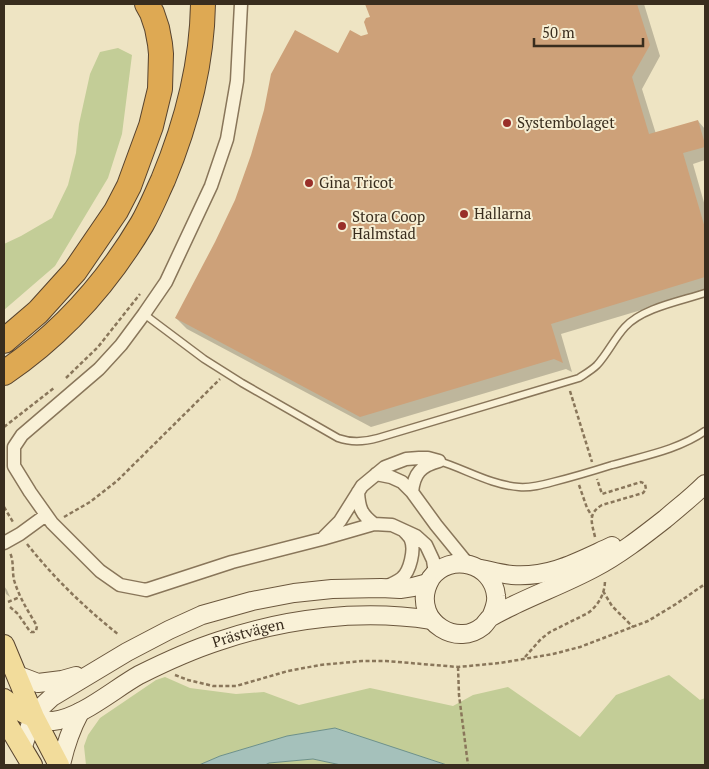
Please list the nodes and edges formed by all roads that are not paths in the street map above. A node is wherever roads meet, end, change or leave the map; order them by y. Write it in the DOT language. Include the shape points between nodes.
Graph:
graph roads {
  1 [pos="147,4"];
  2 [pos="203,4"];
  3 [pos="241,4"];
  4 [pos="705,293"];
  5 [pos="144,314"];
  6 [pos="4,341"];
  7 [pos="4,373"];
  8 [pos="705,431"];
  9 [pos="439,462"];
  10 [pos="376,474"];
  11 [pos="705,484"];
  12 [pos="358,492"];
  13 [pos="412,492"];
  14 [pos="49,519"];
  15 [pos="374,524"];
  16 [pos="654,527"];
  17 [pos="402,528"];
  18 [pos="322,539"];
  19 [pos="4,543"];
  20 [pos="474,566"];
  21 [pos="432,578"];
  22 [pos="381,588"];
  23 [pos="491,617"];
  24 [pos="432,620"];
  25 [pos="4,644"];
  26 [pos="96,670"];
  27 [pos="17,675"];
  28 [pos="4,700"];
  29 [pos="80,712"];
  30 [pos="34,717"];
  31 [pos="4,718"];
  32 [pos="27,757"];
  33 [pos="60,765"];
  1 -- 6 [label="highway" via="160,44 160,89 151,126 129,186 75,271 38,312"];
  2 -- 7 [label="highway" via="196,71 182,129 142,224 90,296 23,360"];
  3 -- 5 [label="street" via="237,81 224,148 211,186 179,256"];
  4 -- 5 [label="lane" via="639,315 624,328 597,365 578,378 357,442 338,438 226,373"];
  5 -- 14 [label="street" via="100,369 22,434 14,447 16,472"];
  8 -- 9 [label="lane" via="689,441 653,453 577,476 522,488"];
  9 -- 10 [label="street" via="428,458 406,459"];
  9 -- 13 [label="street" via="421,469"];
  10 -- 12 [label="street"];
  10 -- 13 [label="street" via="402,482"];
  11 -- 16 [label="street, Prästvägen"];
  12 -- 15 [label="street" via="361,512"];
  12 -- 18 [label="street" via="340,521"];
  13 -- 20 [label="street" via="436,525"];
  14 -- 18 [label="street" via="100,571 120,585 146,590 232,562"];
  14 -- 19 [label="street"];
  15 -- 17 [label="street"];
  15 -- 18 [label="street"];
  16 -- 20 [label="street, Prästvägen" via="564,568 512,575"];
  16 -- 23 [label="street, Prästvägen" via="614,557"];
  17 -- 21 [label="street" via="426,545 433,560"];
  17 -- 22 [label="street" via="411,540 410,562 404,576"];
  20 -- 21 [label="street, Prästvägen" via="450,565"];
  20 -- 23 [label="street" via="488,576 494,586 495,608"];
  21 -- 22 [label="street, Prästvägen" via="413,587"];
  21 -- 24 [label="street" via="425,593 427,612"];
  22 -- 26 [label="street, Prästvägen" via="304,592 231,606 169,630"];
  23 -- 24 [label="street, Prästvägen" via="473,632 462,634 451,633"];
  24 -- 29 [label="street, Prästvägen" via="359,615 286,623 250,631 162,664"];
  25 -- 27 [label="main road"];
  26 -- 27 [label="street, Prästvägen" via="38,683"];
  26 -- 30 [label="street, Prästvägen" via="52,697"];
  27 -- 30 [label="main road"];
  28 -- 30 [label="main road" via="23,714"];
  29 -- 30 [label="street, Prästvägen" via="52,721"];
  29 -- 33 [label="street"];
  30 -- 32 [label="street, Prästvägen"];
  30 -- 33 [label="main road"];
  31 -- 32 [label="main road"];
}
